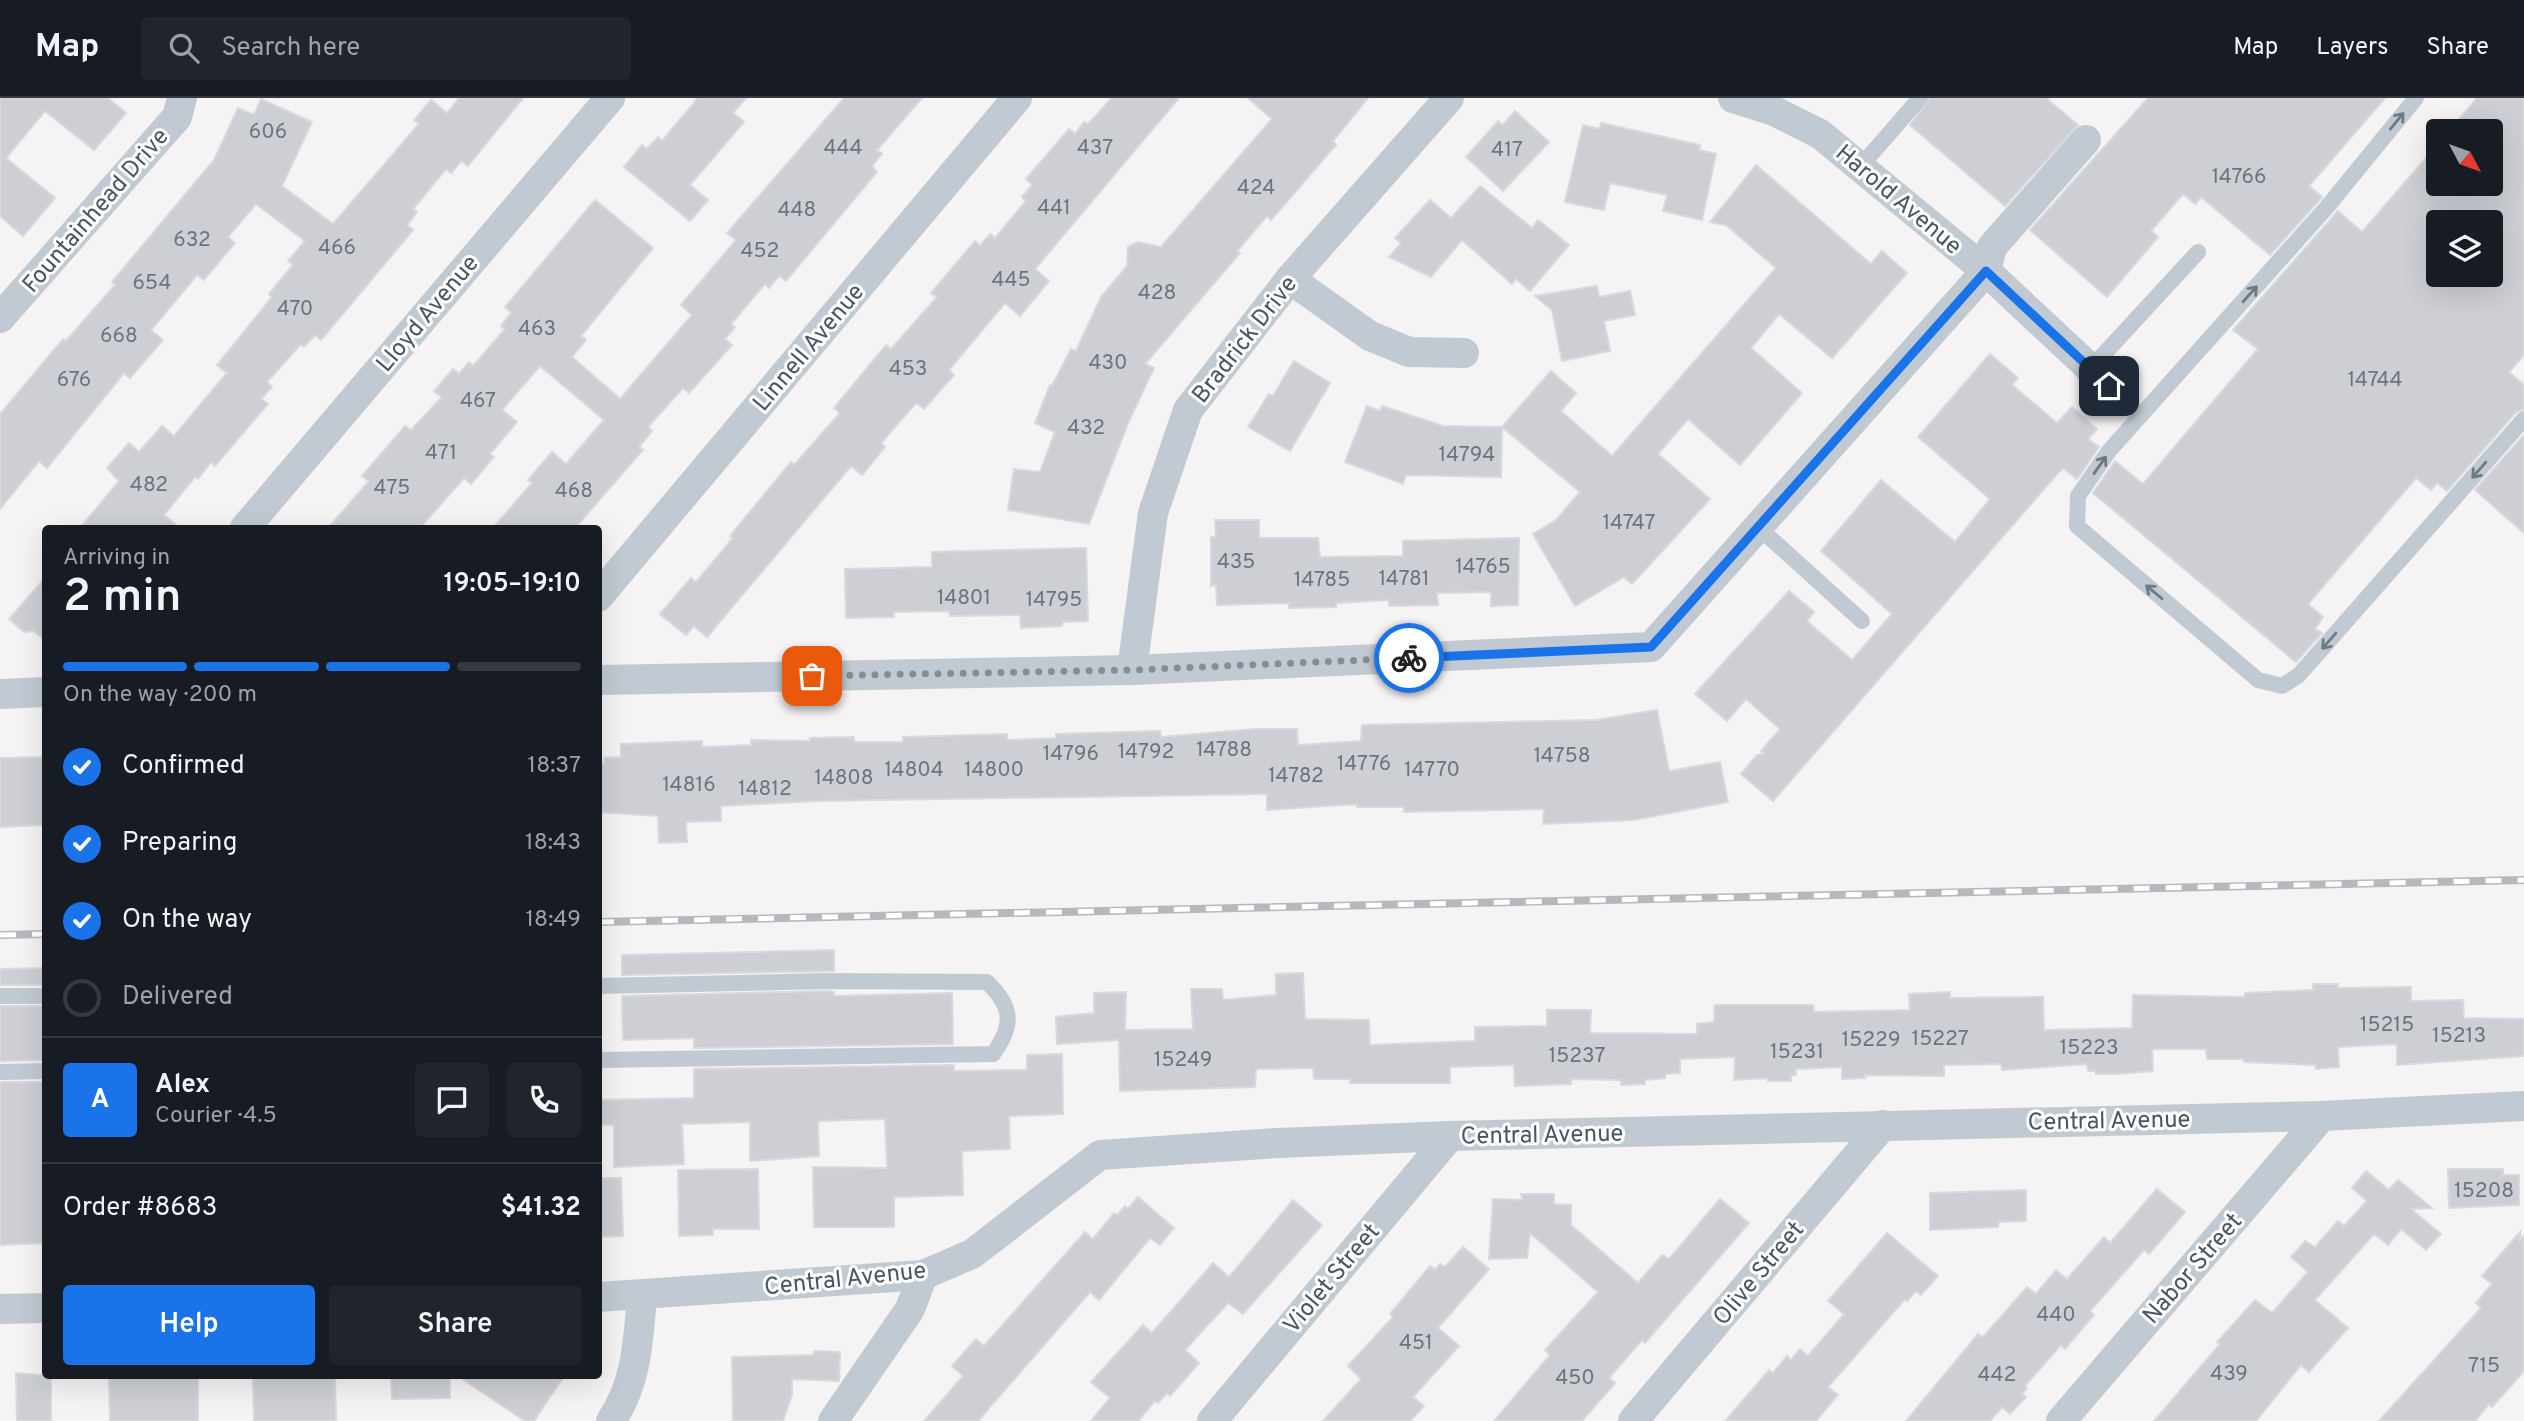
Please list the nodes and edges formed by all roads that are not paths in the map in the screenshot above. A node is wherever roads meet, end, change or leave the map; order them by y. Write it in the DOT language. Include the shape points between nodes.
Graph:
graph roads {
  1 [pos="182,98"];
  2 [pos="610,98"];
  3 [pos="1017,98"];
  4 [pos="1449,98"];
  5 [pos="1733,98"];
  6 [pos="1920,98"];
  7 [pos="2416,98"];
  8 [pos="2086,140"];
  9 [pos="1860,167"];
  10 [pos="2198,252"];
  11 [pos="1986,271"];
  12 [pos="1290,279"];
  13 [pos="3,308"];
  14 [pos="1464,352"];
  15 [pos="2100,377"];
  16 [pos="2524,419"];
  17 [pos="248,525"];
  18 [pos="1758,527"];
  19 [pos="602,592"];
  20 [pos="1862,621"];
  21 [pos="1132,670"];
  22 [pos="602,680"];
  23 [pos="42,692"];
  24 [pos="0,694"];
  25 [pos="602,986"];
  26 [pos="0,996"];
  27 [pos="42,996"];
  28 [pos="602,1060"];
  29 [pos="42,1071"];
  30 [pos="0,1072"];
  31 [pos="2524,1106"];
  32 [pos="2322,1116"];
  33 [pos="1883,1125"];
  34 [pos="1450,1136"];
  35 [pos="923,1275"];
  36 [pos="642,1296"];
  37 [pos="602,1297"];
  38 [pos="42,1308"];
  39 [pos="0,1309"];
  40 [pos="611,1421"];
  41 [pos="833,1421"];
  42 [pos="1212,1421"];
  43 [pos="1633,1421"];
  44 [pos="2061,1421"];
  1 -- 13 [label="street, Fountainhead Drive" via="177,117"];
  2 -- 17 [label="street, Lloyd Avenue"];
  3 -- 19 [label="street, Linnell Avenue"];
  4 -- 12 [label="street, Bradrick Drive"];
  5 -- 9 [label="street, Harold Avenue" via="1774,111 1820,134"];
  6 -- 9 [label="lane"];
  16 -- 7 [label="lane, one-way" via="2298,676 2282,687 2259,681 2077,526 2078,496 2109,451 2327,207"];
  8 -- 11 [label="street" via="1992,247"];
  9 -- 11 [label="street, Harold Avenue"];
  10 -- 15 [label="lane"];
  11 -- 15 [label="street, Harold Avenue"];
  11 -- 18 [label="street"];
  12 -- 14 [label="street" via="1370,336 1409,352"];
  12 -- 21 [label="street, Bradrick Drive" via="1188,410 1153,513"];
  18 -- 20 [label="lane"];
  18 -- 21 [label="street" via="1651,647"];
  21 -- 22 [label="street"];
  23 -- 24 [label="street"];
  25 -- 28 [label="lane" via="987,982 1002,997 1009,1017 1005,1037 993,1054"];
  26 -- 27 [label="lane"];
  29 -- 30 [label="lane"];
  31 -- 32 [label="street, Central Avenue"];
  32 -- 33 [label="street, Central Avenue"];
  32 -- 44 [label="street, Nabor Street"];
  33 -- 34 [label="street, Central Avenue"];
  33 -- 43 [label="street, Olive Street"];
  34 -- 35 [label="street, Central Avenue" via="1100,1155 972,1254"];
  34 -- 42 [label="street, Violet Street"];
  35 -- 36 [label="street, Central Avenue"];
  35 -- 41 [label="street" via="910,1309"];
  36 -- 37 [label="street, Central Avenue"];
  36 -- 40 [label="street" via="636,1362 625,1400"];
  38 -- 39 [label="street"];
}
